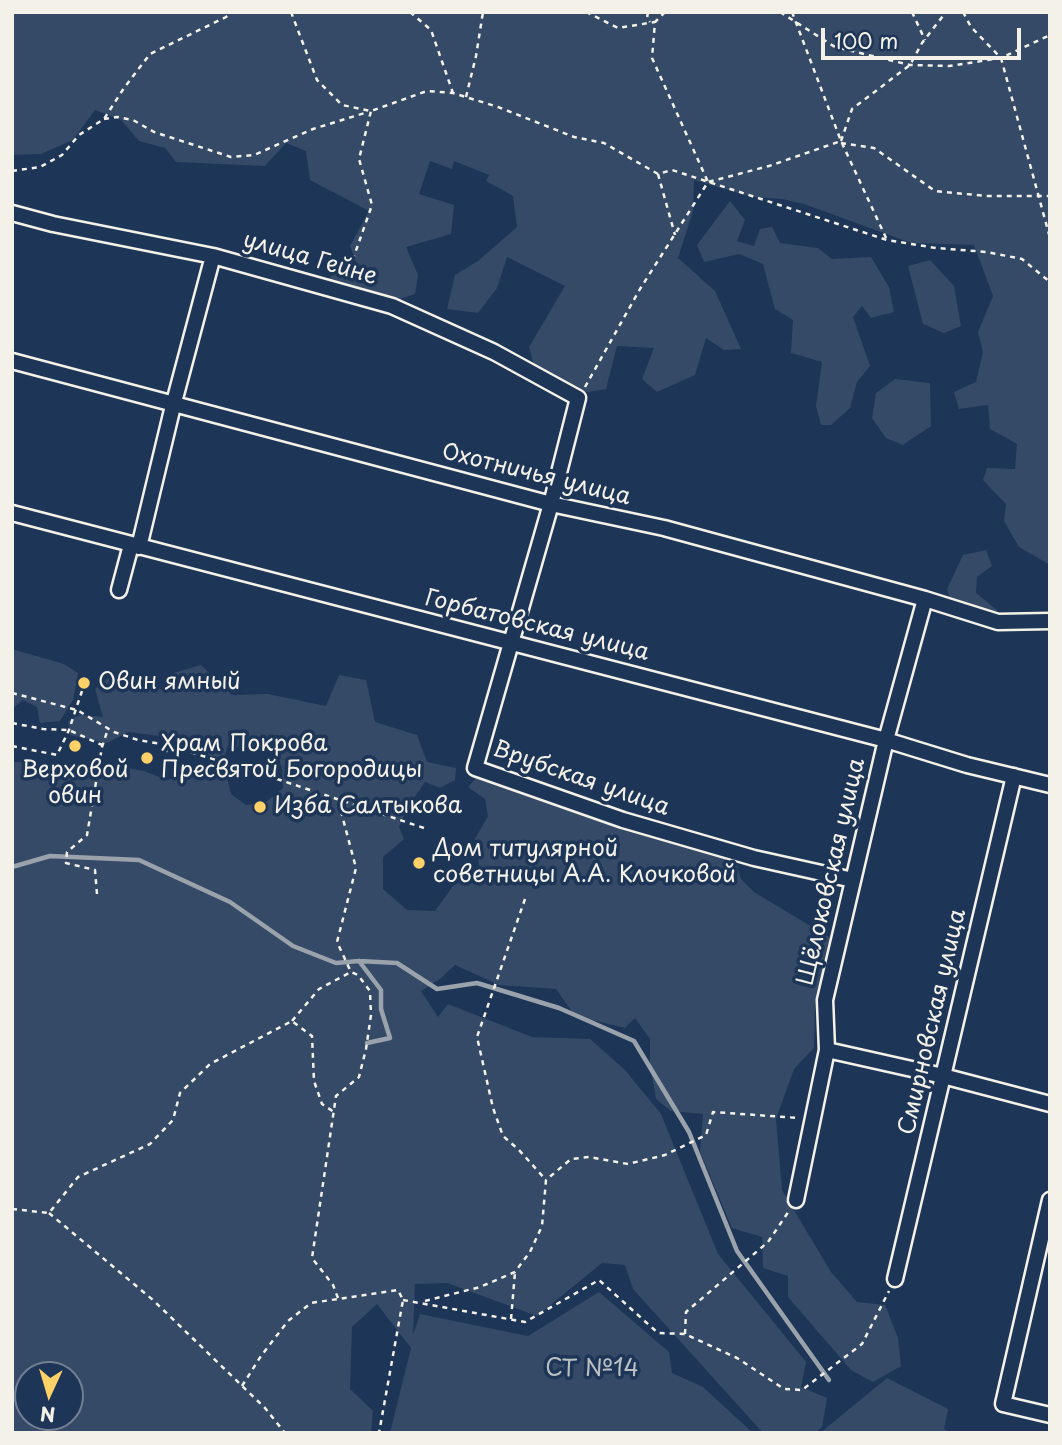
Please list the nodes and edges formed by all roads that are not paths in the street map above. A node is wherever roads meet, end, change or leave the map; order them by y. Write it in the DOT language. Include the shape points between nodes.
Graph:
graph roads {
  1 [pos="12,213"];
  2 [pos="213,256"];
  3 [pos="12,362"];
  4 [pos="578,398"];
  5 [pos="173,406"];
  6 [pos="551,505"];
  7 [pos="12,513"];
  8 [pos="135,546"];
  9 [pos="119,590"];
  10 [pos="925,599"];
  11 [pos="1050,621"];
  12 [pos="511,643"];
  13 [pos="886,740"];
  14 [pos="1014,776"];
  15 [pos="1050,785"];
  16 [pos="853,880"];
  17 [pos="827,1050"];
  18 [pos="943,1076"];
  19 [pos="1050,1104"];
  20 [pos="796,1200"];
  21 [pos="1050,1200"];
  22 [pos="895,1279"];
  23 [pos="1050,1415"];
  1 -- 2 [label="street, улица Гейне"];
  2 -- 4 [label="street, улица Гейне" via="392,306 494,352"];
  2 -- 5 [label="street"];
  3 -- 5 [label="street, Охотничья улица"];
  4 -- 6 [label="street, Врубская улица"];
  5 -- 6 [label="street, Охотничья улица"];
  5 -- 8 [label="street"];
  6 -- 10 [label="street, Охотничья улица" via="664,528"];
  6 -- 12 [label="street, Врубская улица"];
  7 -- 8 [label="street, Горбатовская улица"];
  8 -- 9 [label="street"];
  8 -- 12 [label="street, Горбатовская улица"];
  10 -- 11 [label="street, Охотничья улица" via="998,622"];
  10 -- 13 [label="street, Щёлоковская улица"];
  12 -- 13 [label="street, Горбатовская улица"];
  12 -- 16 [label="street, Врубская улица" via="475,768 636,824"];
  13 -- 14 [label="street, Горбатовская улица"];
  13 -- 16 [label="street, Щёлоковская улица"];
  14 -- 15 [label="street, Горбатовская улица"];
  14 -- 18 [label="street, Смирновская улица"];
  16 -- 17 [label="street, Щёлоковская улица" via="825,1000"];
  17 -- 18 [label="street"];
  17 -- 20 [label="street, Щёлоковская улица"];
  18 -- 19 [label="street"];
  18 -- 22 [label="street, Смирновская улица"];
  21 -- 23 [label="street" via="1003,1404"];
}
